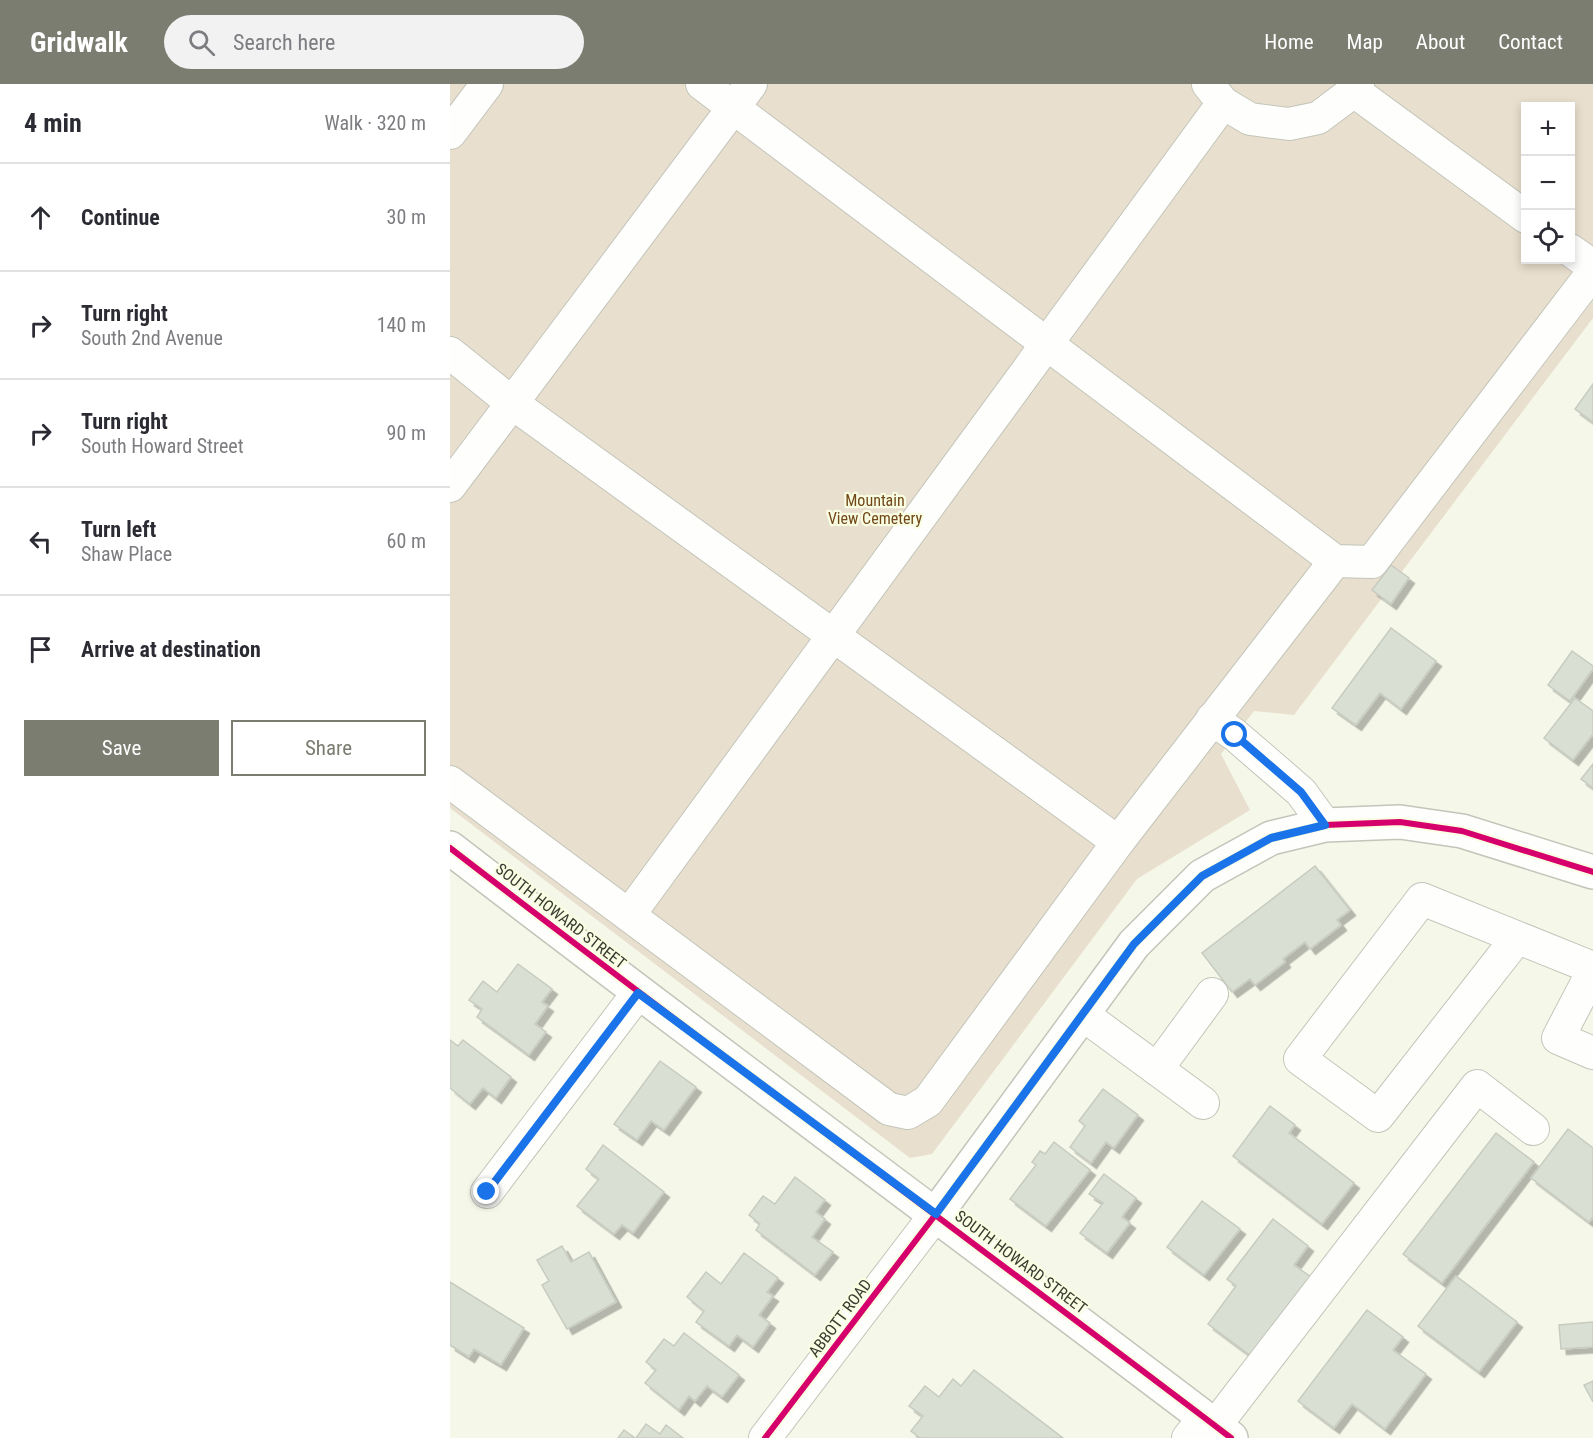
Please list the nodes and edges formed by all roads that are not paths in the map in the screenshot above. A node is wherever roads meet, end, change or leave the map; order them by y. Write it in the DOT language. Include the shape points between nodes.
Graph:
graph roads {
  1 [pos="487,84"];
  2 [pos="702,84"];
  3 [pos="1356,88"];
  4 [pos="1215,93"];
  5 [pos="742,96"];
  6 [pos="450,133"];
  7 [pos="1521,213"];
  8 [pos="1575,253"];
  9 [pos="1593,266"];
  10 [pos="1593,272"];
  11 [pos="1047,344"];
  12 [pos="450,353"];
  13 [pos="512,403"];
  14 [pos="450,486"];
  15 [pos="1335,561"];
  16 [pos="833,635"];
  17 [pos="1212,719"];
  18 [pos="450,782"];
  19 [pos="1325,825"];
  20 [pos="1118,842"];
  21 [pos="450,848"];
  22 [pos="1593,872"];
  23 [pos="628,915"];
  24 [pos="1517,938"];
  25 [pos="1593,969"];
  26 [pos="638,993"];
  27 [pos="1212,994"];
  28 [pos="1082,1014"];
  29 [pos="1593,1053"];
  30 [pos="1157,1069"];
  31 [pos="1203,1103"];
  32 [pos="1533,1129"];
  33 [pos="487,1192"];
  34 [pos="936,1214"];
  35 [pos="1210,1430"];
  36 [pos="778,1433"];
  1 -- 6 [label="street"];
  2 -- 5 [label="street"];
  3 -- 4 [label="street" via="1318,118 1289,124 1250,119"];
  3 -- 7 [label="street"];
  4 -- 11 [label="street"];
  5 -- 11 [label="street"];
  5 -- 13 [label="street"];
  8 -- 9 [label="street"];
  10 -- 15 [label="street" via="1371,562"];
  11 -- 15 [label="street"];
  11 -- 16 [label="street"];
  12 -- 13 [label="street"];
  13 -- 14 [label="street"];
  13 -- 16 [label="street"];
  15 -- 17 [label="street"];
  16 -- 20 [label="street"];
  16 -- 23 [label="street"];
  17 -- 19 [label="street" via="1301,792"];
  17 -- 20 [label="street"];
  18 -- 23 [label="street"];
  19 -- 22 [label="main road" via="1400,822 1462,831"];
  19 -- 28 [label="main road" via="1271,838 1202,876 1134,944"];
  20 -- 23 [label="street" via="928,1101 908,1113 889,1109"];
  21 -- 26 [label="main road, SOUTH HOWARD STREET"];
  24 -- 24 [label="street" via="1422,899 1300,1059 1378,1116"];
  24 -- 25 [label="street"];
  25 -- 29 [label="street" via="1558,1038"];
  26 -- 33 [label="street"];
  26 -- 34 [label="main road, SOUTH HOWARD STREET"];
  27 -- 30 [label="street"];
  28 -- 30 [label="street"];
  28 -- 34 [label="main road"];
  30 -- 31 [label="street"];
  32 -- 35 [label="street" via="1477,1086"];
  34 -- 35 [label="main road, SOUTH HOWARD STREET"];
  34 -- 36 [label="street, ABBOTT ROAD"];
}
